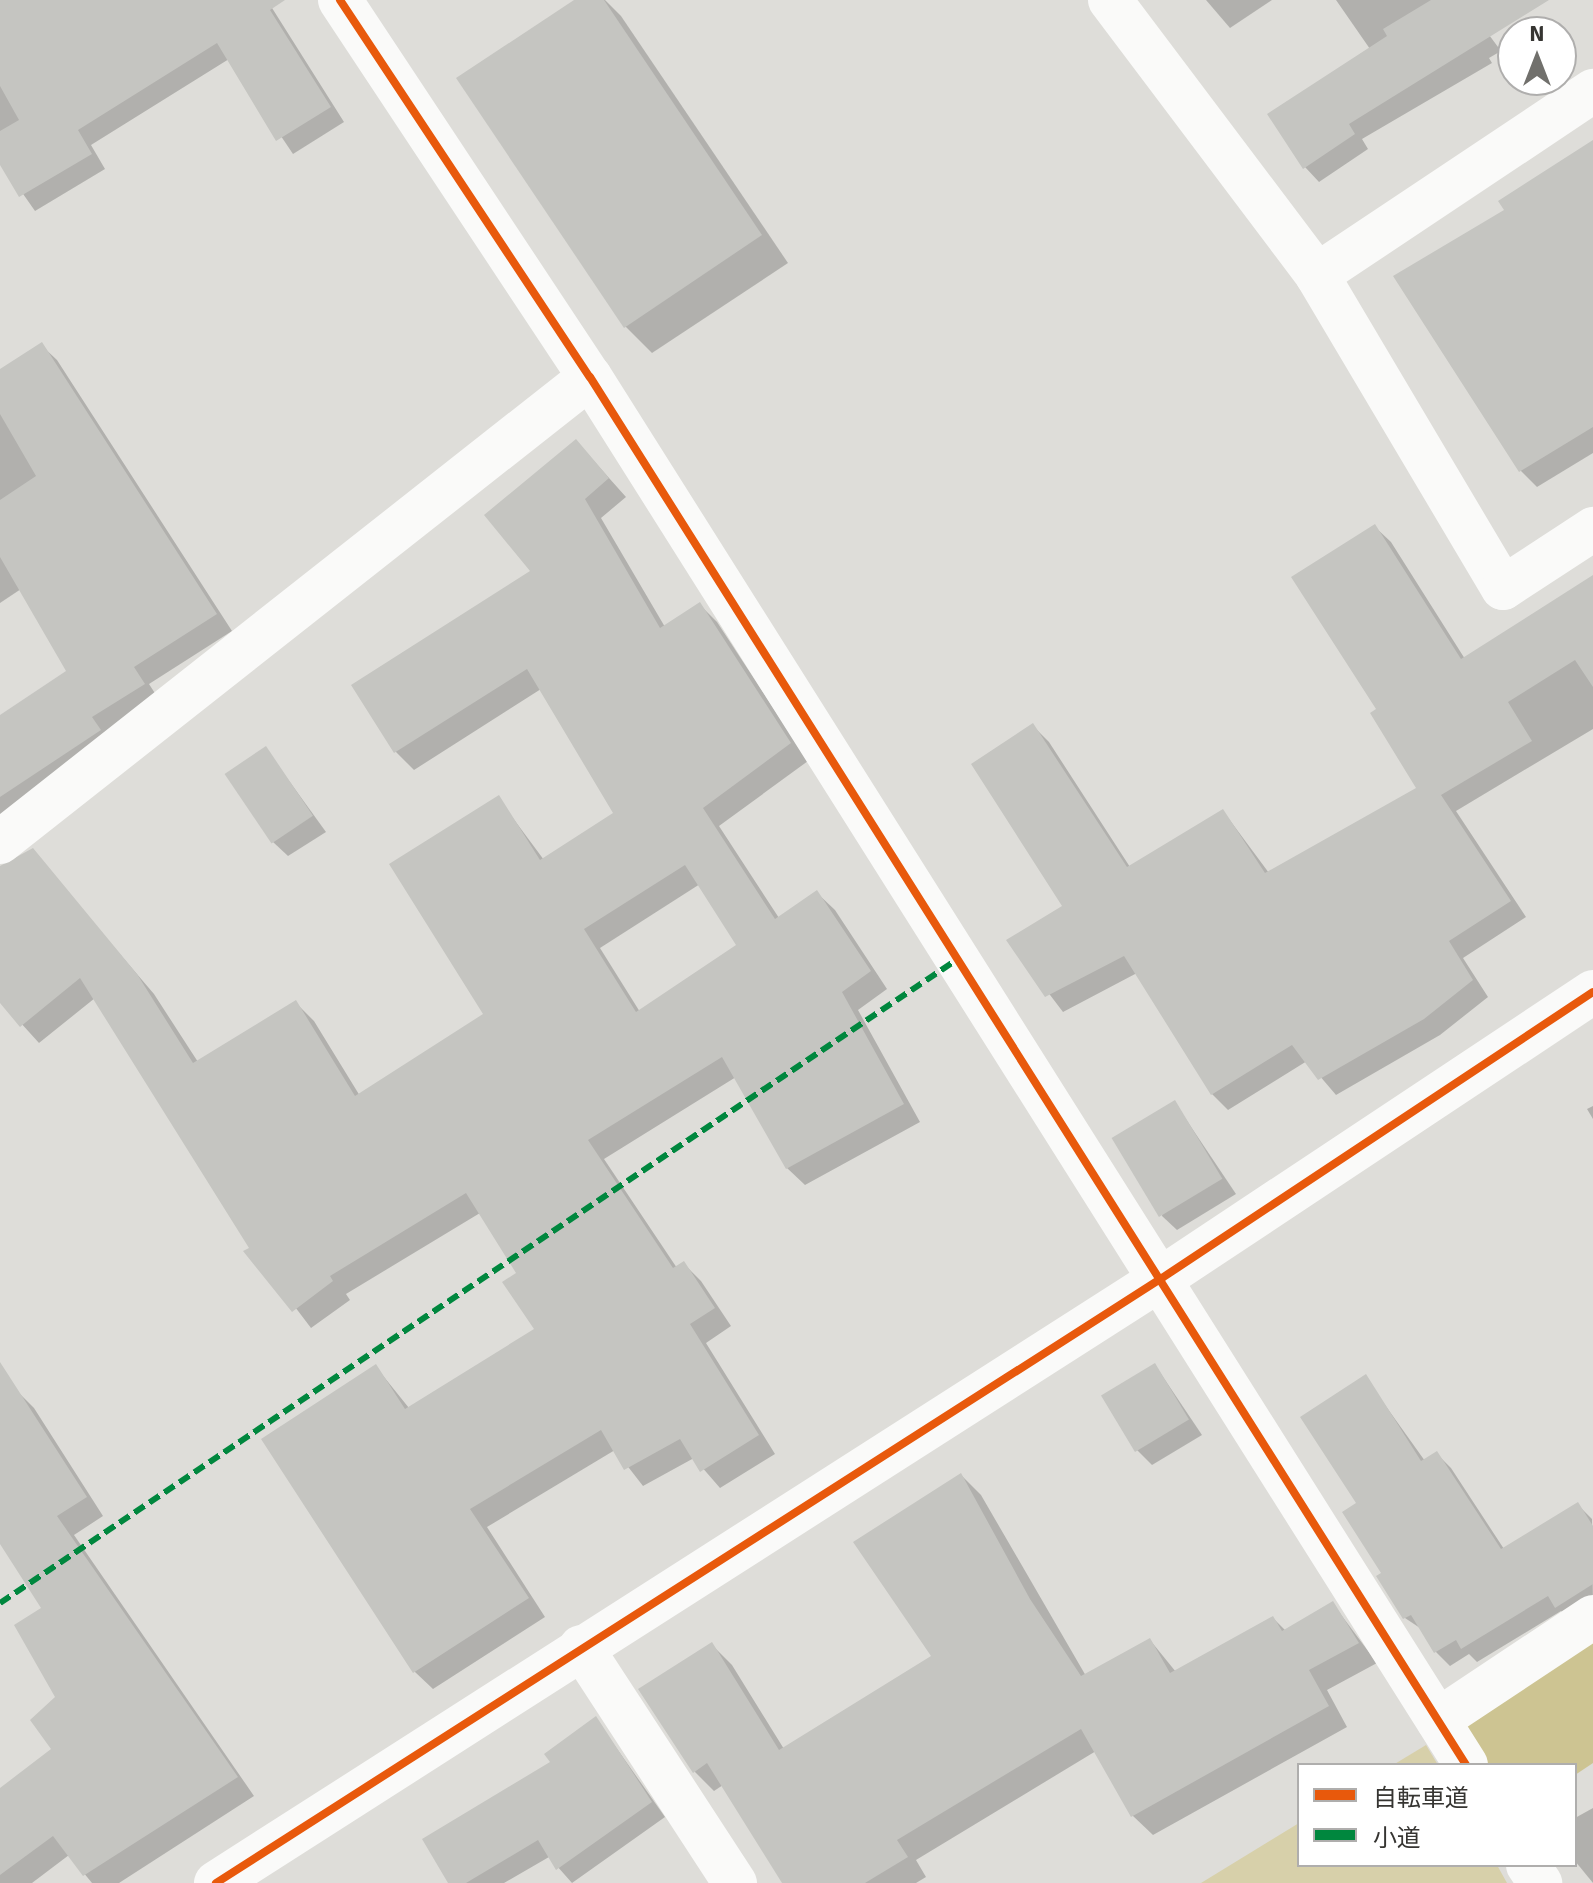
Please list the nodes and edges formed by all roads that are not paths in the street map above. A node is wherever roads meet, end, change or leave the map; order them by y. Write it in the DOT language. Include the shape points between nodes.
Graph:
graph roads {
  1 [pos="340,0"];
  2 [pos="1110,0"];
  3 [pos="1593,91"];
  4 [pos="1317,275"];
  5 [pos="590,377"];
  6 [pos="1593,529"];
  7 [pos="0,842"];
  8 [pos="1593,992"];
  9 [pos="1162,1278"];
  10 [pos="1593,1617"];
  11 [pos="581,1647"];
  12 [pos="1438,1720"];
  13 [pos="1465,1763"];
  14 [pos="216,1883"];
  15 [pos="735,1883"];
  1 -- 5 [label="street"];
  2 -- 4 [label="street"];
  3 -- 4 [label="street"];
  4 -- 6 [label="street" via="1503,588"];
  5 -- 7 [label="street"];
  5 -- 9 [label="street"];
  8 -- 9 [label="street"];
  9 -- 11 [label="street"];
  9 -- 12 [label="street"];
  10 -- 12 [label="street"];
  11 -- 14 [label="street"];
  11 -- 15 [label="street"];
  12 -- 13 [label="street"];
}
